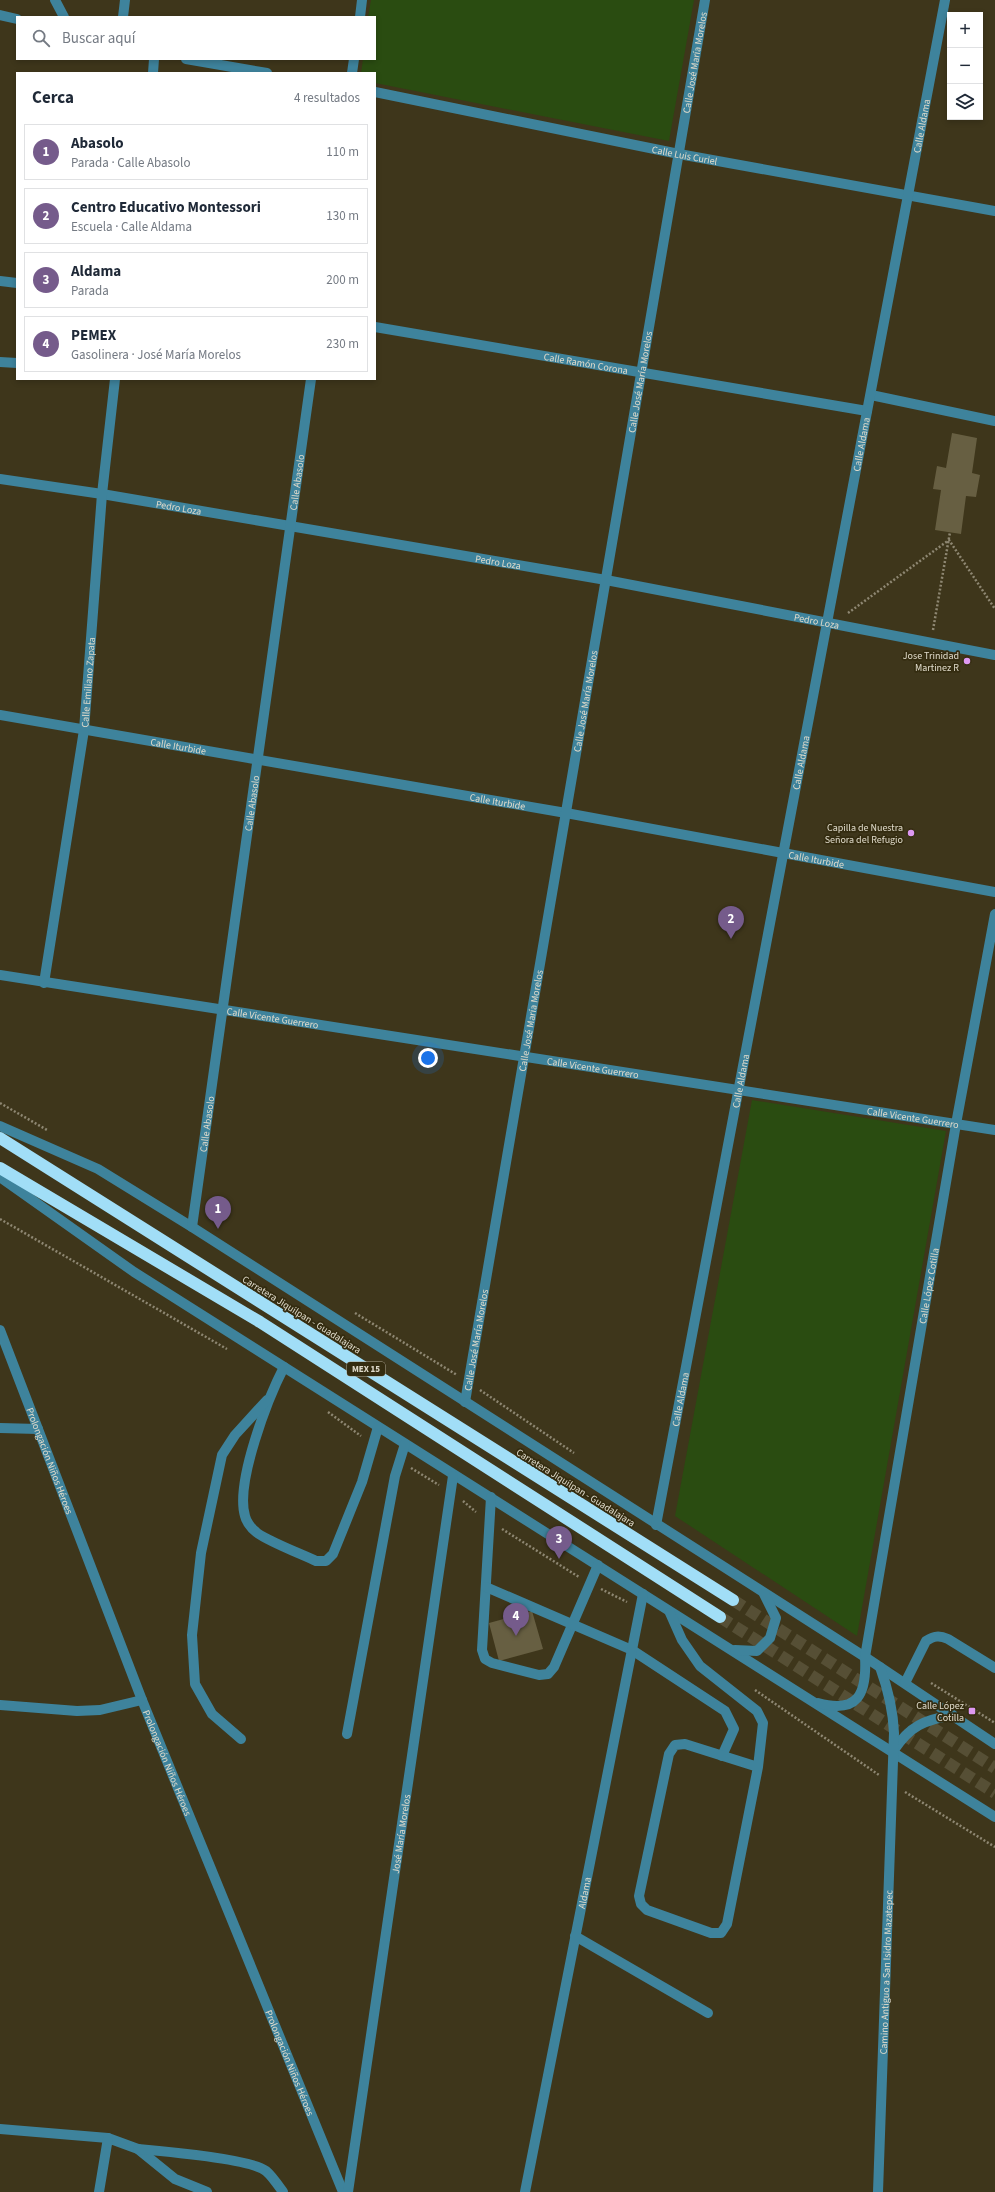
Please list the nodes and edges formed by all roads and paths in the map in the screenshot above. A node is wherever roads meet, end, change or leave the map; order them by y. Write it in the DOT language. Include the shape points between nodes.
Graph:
graph roads {
  1 [pos="55,0"];
  2 [pos="125,0"];
  3 [pos="362,0"];
  4 [pos="705,0"];
  5 [pos="945,0"];
  6 [pos="0,15"];
  7 [pos="63,16"];
  8 [pos="123,16"];
  9 [pos="360,16"];
  10 [pos="16,19"];
  11 [pos="154,60"];
  12 [pos="192,60"];
  13 [pos="354,60"];
  14 [pos="152,72"];
  15 [pos="261,72"];
  16 [pos="352,72"];
  17 [pos="376,92"];
  18 [pos="679,154"];
  19 [pos="908,195"];
  20 [pos="995,211"];
  21 [pos="0,281"];
  22 [pos="16,283"];
  23 [pos="376,327"];
  24 [pos="0,362"];
  25 [pos="16,363"];
  26 [pos="641,372"];
  27 [pos="116,380"];
  28 [pos="311,380"];
  29 [pos="871,395"];
  30 [pos="868,411"];
  31 [pos="995,421"];
  32 [pos="0,480"];
  33 [pos="102,494"];
  34 [pos="290,526"];
  35 [pos="950,532"];
  36 [pos="949,540"];
  37 [pos="606,580"];
  38 [pos="995,609"];
  39 [pos="830,623"];
  40 [pos="930,643"];
  41 [pos="995,655"];
  42 [pos="0,715"];
  43 [pos="84,730"];
  44 [pos="259,760"];
  45 [pos="566,813"];
  46 [pos="784,853"];
  47 [pos="995,892"];
  48 [pos="995,914"];
  49 [pos="0,975"];
  50 [pos="44,983"];
  51 [pos="223,1011"];
  52 [pos="524,1058"];
  53 [pos="738,1091"];
  54 [pos="956,1124"];
  55 [pos="0,1126"];
  56 [pos="995,1130"];
  57 [pos="0,1138"];
  58 [pos="0,1168"];
  59 [pos="0,1177"];
  60 [pos="0,1219"];
  61 [pos="192,1227"];
  62 [pos="0,1330"];
  63 [pos="231,1351"];
  64 [pos="284,1367"];
  65 [pos="270,1397"];
  66 [pos="465,1402"];
  67 [pos="322,1409"];
  68 [pos="378,1427"];
  69 [pos="0,1428"];
  70 [pos="38,1430"];
  71 [pos="373,1444"];
  72 [pos="405,1444"];
  73 [pos="399,1460"];
  74 [pos="453,1476"];
  75 [pos="451,1492"];
  76 [pos="490,1497"];
  77 [pos="656,1525"];
  78 [pos="598,1565"];
  79 [pos="486,1587"];
  80 [pos="643,1594"];
  81 [pos="764,1594"];
  82 [pos="733,1600"];
  83 [pos="670,1613"];
  84 [pos="720,1617"];
  85 [pos="572,1624"];
  86 [pos="632,1650"];
  87 [pos="731,1650"];
  88 [pos="865,1657"];
  89 [pos="880,1667"];
  90 [pos="995,1668"];
  91 [pos="905,1683"];
  92 [pos="142,1700"];
  93 [pos="808,1700"];
  94 [pos="0,1705"];
  95 [pos="953,1715"];
  96 [pos="347,1734"];
  97 [pos="241,1739"];
  98 [pos="995,1744"];
  99 [pos="893,1752"];
  100 [pos="722,1756"];
  101 [pos="758,1767"];
  102 [pos="995,1817"];
  103 [pos="575,1936"];
  104 [pos="708,2013"];
  105 [pos="0,2129"];
  106 [pos="108,2138"];
  107 [pos="138,2149"];
  108 [pos="99,2192"];
  109 [pos="207,2192"];
  110 [pos="281,2192"];
  111 [pos="343,2192"];
  112 [pos="348,2192"];
  113 [pos="525,2192"];
  114 [pos="878,2192"];
  1 -- 7 [label="street"];
  2 -- 8 [label="street"];
  3 -- 9 [label="street"];
  4 -- 18 [label="street, Calle José María Morelos"];
  5 -- 19 [label="street, Calle Aldama"];
  6 -- 10 [label="street"];
  11 -- 14 [label="street"];
  12 -- 15 [label="street"];
  13 -- 16 [label="street"];
  17 -- 18 [label="street, Calle Luis Curiel"];
  18 -- 19 [label="street, Calle Luis Curiel"];
  18 -- 26 [label="street, Calle José María Morelos"];
  19 -- 20 [label="street, Calle Luis Curiel"];
  19 -- 29 [label="street, Calle Aldama"];
  21 -- 22 [label="street"];
  23 -- 26 [label="street, Calle Ramón Corona"];
  24 -- 25 [label="street"];
  26 -- 30 [label="street, Calle Ramón Corona"];
  26 -- 37 [label="street, Calle José María Morelos"];
  27 -- 33 [label="street, Calle Emiliano Zapata"];
  28 -- 34 [label="street, Calle Abasolo"];
  29 -- 30 [label="street, Calle Aldama"];
  29 -- 31 [label="street"];
  30 -- 39 [label="street, Calle Aldama"];
  32 -- 33 [label="street, Pedro Loza"];
  33 -- 34 [label="street, Pedro Loza"];
  33 -- 43 [label="street, Calle Emiliano Zapata"];
  34 -- 37 [label="street, Pedro Loza"];
  34 -- 44 [label="street, Calle Abasolo"];
  35 -- 36 [label="path"];
  36 -- 38 [label="path"];
  36 -- 39 [label="path"];
  36 -- 40 [label="path"];
  37 -- 39 [label="street, Pedro Loza"];
  37 -- 45 [label="street, Calle José María Morelos"];
  39 -- 40 [label="street, Pedro Loza"];
  39 -- 46 [label="street, Calle Aldama"];
  40 -- 41 [label="street, Pedro Loza"];
  42 -- 43 [label="street, Calle Iturbide"];
  43 -- 44 [label="street, Calle Iturbide"];
  43 -- 50 [label="street, Calle Emiliano Zapata"];
  44 -- 45 [label="street, Calle Iturbide"];
  44 -- 51 [label="street, Calle Abasolo"];
  45 -- 46 [label="street, Calle Iturbide"];
  45 -- 52 [label="street, Calle José María Morelos"];
  46 -- 47 [label="street, Calle Iturbide"];
  46 -- 53 [label="street, Calle Aldama"];
  48 -- 54 [label="street, Calle López Cotilla"];
  49 -- 50 [label="street, Calle Vicente Guerrero"];
  50 -- 51 [label="street, Calle Vicente Guerrero"];
  51 -- 52 [label="street, Calle Vicente Guerrero"];
  51 -- 61 [label="street, Calle Abasolo"];
  52 -- 53 [label="street, Calle Vicente Guerrero"];
  52 -- 66 [label="street, Calle José María Morelos"];
  53 -- 54 [label="street, Calle Vicente Guerrero"];
  53 -- 77 [label="street, Calle Aldama"];
  54 -- 56 [label="street, Calle Vicente Guerrero"];
  54 -- 88 [label="street, Calle López Cotilla"];
  55 -- 61 [label="street" via="98,1169"];
  57 -- 82 [label="highway, Carretera Jiquilpan - Guadalajara / MEX 15"];
  58 -- 84 [label="highway, MEX 15" via="260,1322"];
  59 -- 64 [label="street" via="134,1272"];
  60 -- 63 [label="path"];
  61 -- 66 [label="street"];
  62 -- 70 [label="street, Prolongación Niños Héroes"];
  64 -- 65 [label="street"];
  64 -- 68 [label="street"];
  65 -- 71 [label="street" via="250,1458 242,1501 245,1518 256,1532 316,1561 326,1561 333,1554 362,1482"];
  65 -- 97 [label="street" via="235,1435 222,1455 202,1553 192,1635 195,1684 212,1714"];
  66 -- 77 [label="street"];
  67 -- 71 [label="path"];
  68 -- 71 [label="street"];
  68 -- 72 [label="street"];
  69 -- 70 [label="street"];
  70 -- 92 [label="street, Prolongación Niños Héroes"];
  72 -- 73 [label="street"];
  72 -- 74 [label="street"];
  73 -- 75 [label="path"];
  73 -- 96 [label="street"];
  74 -- 75 [label="street, José María Morelos"];
  74 -- 76 [label="street"];
  75 -- 112 [label="street, José María Morelos"];
  76 -- 78 [label="street"];
  76 -- 79 [label="street"];
  77 -- 81 [label="street"];
  78 -- 80 [label="street"];
  78 -- 85 [label="street"];
  79 -- 85 [label="street"];
  79 -- 85 [label="street" via="482,1650 485,1659 492,1664 539,1675 548,1674 554,1668"];
  80 -- 83 [label="street"];
  80 -- 86 [label="street, Aldama"];
  81 -- 87 [label="street" via="776,1618 770,1638 757,1651"];
  81 -- 88 [label="street"];
  83 -- 87 [label="street"];
  83 -- 101 [label="street" via="682,1640 700,1666 758,1711 763,1723"];
  85 -- 86 [label="street"];
  86 -- 100 [label="street" via="725,1711 734,1729"];
  86 -- 103 [label="street, Aldama"];
  87 -- 93 [label="street"];
  88 -- 89 [label="street"];
  88 -- 93 [label="street, Calle López Cotilla" via="866,1678 858,1698 851,1704 841,1706"];
  89 -- 91 [label="street"];
  89 -- 99 [label="street, Camino Antiguo a San Isidro Mazatepec" via="892,1706"];
  90 -- 91 [label="street" via="948,1639 941,1636 932,1637 926,1641"];
  91 -- 95 [label="street"];
  92 -- 94 [label="street" via="100,1710 77,1711"];
  92 -- 111 [label="street, Prolongación Niños Héroes"];
  93 -- 99 [label="street"];
  95 -- 98 [label="street"];
  95 -- 99 [label="street" via="932,1718 913,1727"];
  99 -- 102 [label="street"];
  99 -- 114 [label="street, Camino Antiguo a San Isidro Mazatepec" via="894,1785"];
  100 -- 101 [label="street"];
  100 -- 101 [label="street" via="685,1744 675,1745 669,1754 639,1896 641,1904 647,1910 711,1934 721,1933 727,1924"];
  103 -- 104 [label="street"];
  103 -- 113 [label="street, Aldama"];
  105 -- 106 [label="street"];
  106 -- 107 [label="street"];
  106 -- 108 [label="street"];
  107 -- 109 [label="street" via="175,2179"];
  107 -- 110 [label="street" via="172,2151 240,2162 265,2170"];
}
